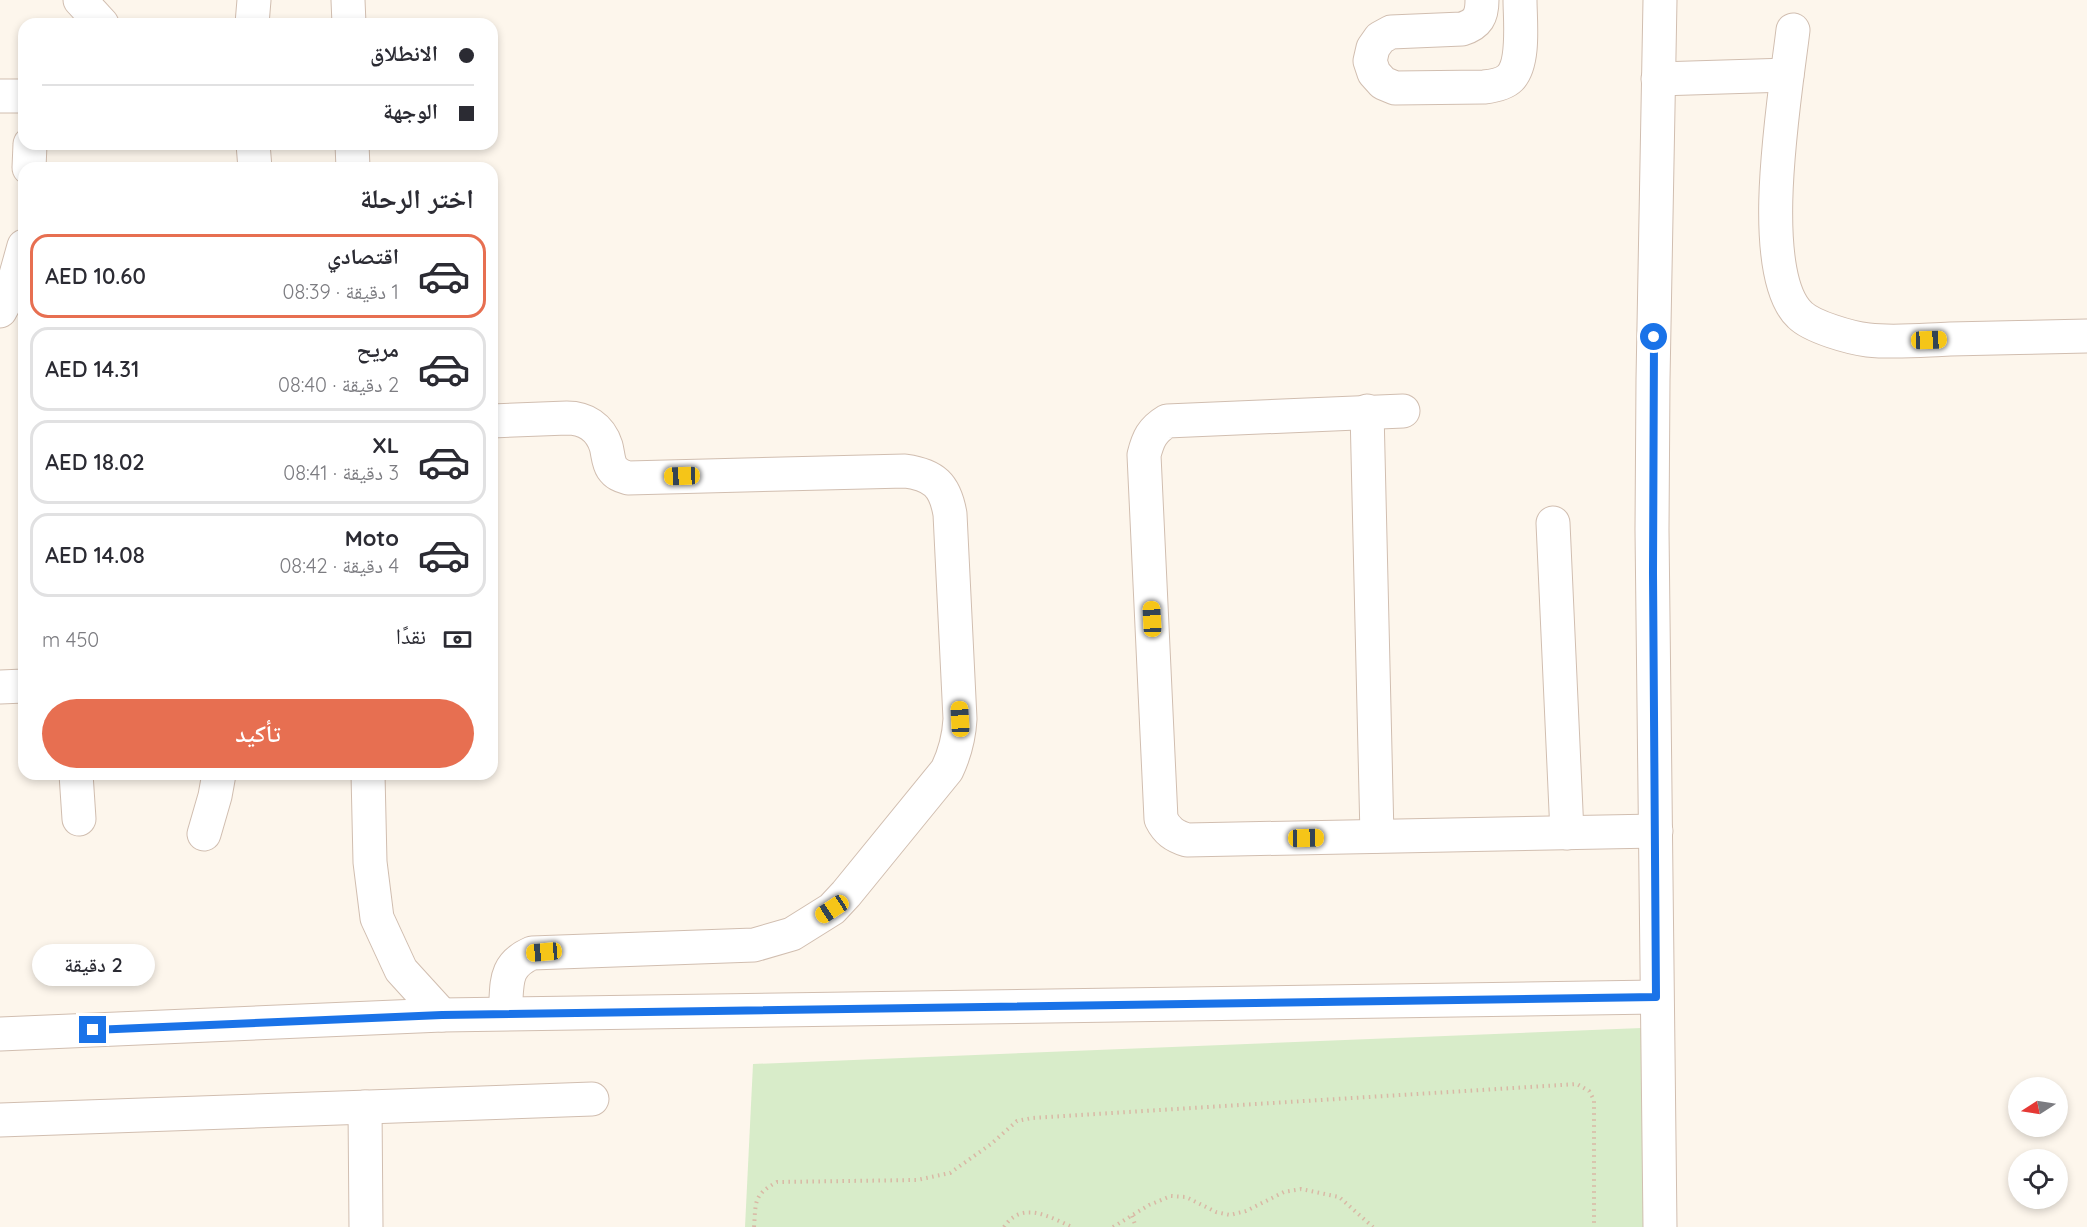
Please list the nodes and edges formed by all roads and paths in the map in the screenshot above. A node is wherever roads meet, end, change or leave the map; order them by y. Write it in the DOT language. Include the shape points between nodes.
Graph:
graph roads {
  1 [pos="80,0"];
  2 [pos="254,0"];
  3 [pos="348,0"];
  4 [pos="1482,0"];
  5 [pos="1520,0"];
  6 [pos="1660,0"];
  7 [pos="96,18"];
  8 [pos="252,18"];
  9 [pos="349,18"];
  10 [pos="1793,30"];
  11 [pos="1787,75"];
  12 [pos="1658,79"];
  13 [pos="0,96"];
  14 [pos="18,96"];
  15 [pos="18,272"];
  16 [pos="0,311"];
  17 [pos="2087,336"];
  18 [pos="1367,411"];
  19 [pos="1403,411"];
  20 [pos="498,421"];
  21 [pos="1553,523"];
  22 [pos="0,687"];
  23 [pos="18,687"];
  24 [pos="76,780"];
  25 [pos="218,780"];
  26 [pos="368,780"];
  27 [pos="79,819"];
  28 [pos="1656,831"];
  29 [pos="1567,833"];
  30 [pos="204,834"];
  31 [pos="1377,836"];
  32 [pos="1656,997"];
  33 [pos="505,1014"];
  34 [pos="442,1015"];
  35 [pos="0,1034"];
  36 [pos="592,1100"];
  37 [pos="365,1107"];
  38 [pos="0,1120"];
  39 [pos="1132,1216"];
  40 [pos="366,1227"];
  41 [pos="754,1227"];
  42 [pos="1004,1227"];
  43 [pos="1072,1227"];
  44 [pos="1113,1227"];
  45 [pos="1136,1227"];
  46 [pos="1373,1227"];
  47 [pos="1594,1227"];
  48 [pos="1660,1227"];
  1 -- 7 [label="street"];
  2 -- 8 [label="street"];
  3 -- 9 [label="street"];
  4 -- 5 [label="street" via="1482,13 1471,26 1391,32 1380,38 1371,55 1374,74 1395,88 1498,85 1518,67"];
  6 -- 12 [label="street"];
  10 -- 11 [label="street"];
  11 -- 12 [label="street"];
  11 -- 17 [label="street" via="1775,184 1776,239 1779,270 1788,298 1800,316 1831,331 1868,340"];
  12 -- 28 [label="street" via="1652,518"];
  13 -- 14 [label="street"];
  15 -- 16 [label="street"];
  18 -- 19 [label="street"];
  18 -- 31 [label="street"];
  18 -- 31 [label="street" via="1167,421 1148,438 1144,455 1161,819 1167,829 1187,840"];
  20 -- 33 [label="street" via="586,421 602,435 611,467 628,478 905,471 922,473 937,482 947,497 950,514 960,719 955,754 947,770 846,894 812,922 792,934 754,945 532,953 511,968"];
  21 -- 29 [label="street"];
  22 -- 23 [label="street"];
  24 -- 27 [label="street"];
  25 -- 30 [label="street"];
  26 -- 34 [label="street" via="370,862 377,918 401,970"];
  28 -- 29 [label="street"];
  28 -- 32 [label="street"];
  29 -- 31 [label="street"];
  32 -- 33 [label="street"];
  32 -- 48 [label="street"];
  33 -- 34 [label="street"];
  34 -- 35 [label="street"];
  36 -- 37 [label="street"];
  37 -- 38 [label="street"];
  37 -- 40 [label="street"];
  39 -- 44 [label="path"];
  39 -- 45 [label="path"];
  39 -- 46 [label="path" via="1171,1196 1186,1197 1230,1215 1284,1192 1301,1189 1339,1197"];
  41 -- 47 [label="path" via="757,1197 777,1182 935,1178 950,1173 1017,1121 1032,1118 1576,1084 1589,1090 1594,1100"];
  42 -- 43 [label="path" via="1010,1218 1026,1212 1041,1213"];
}
